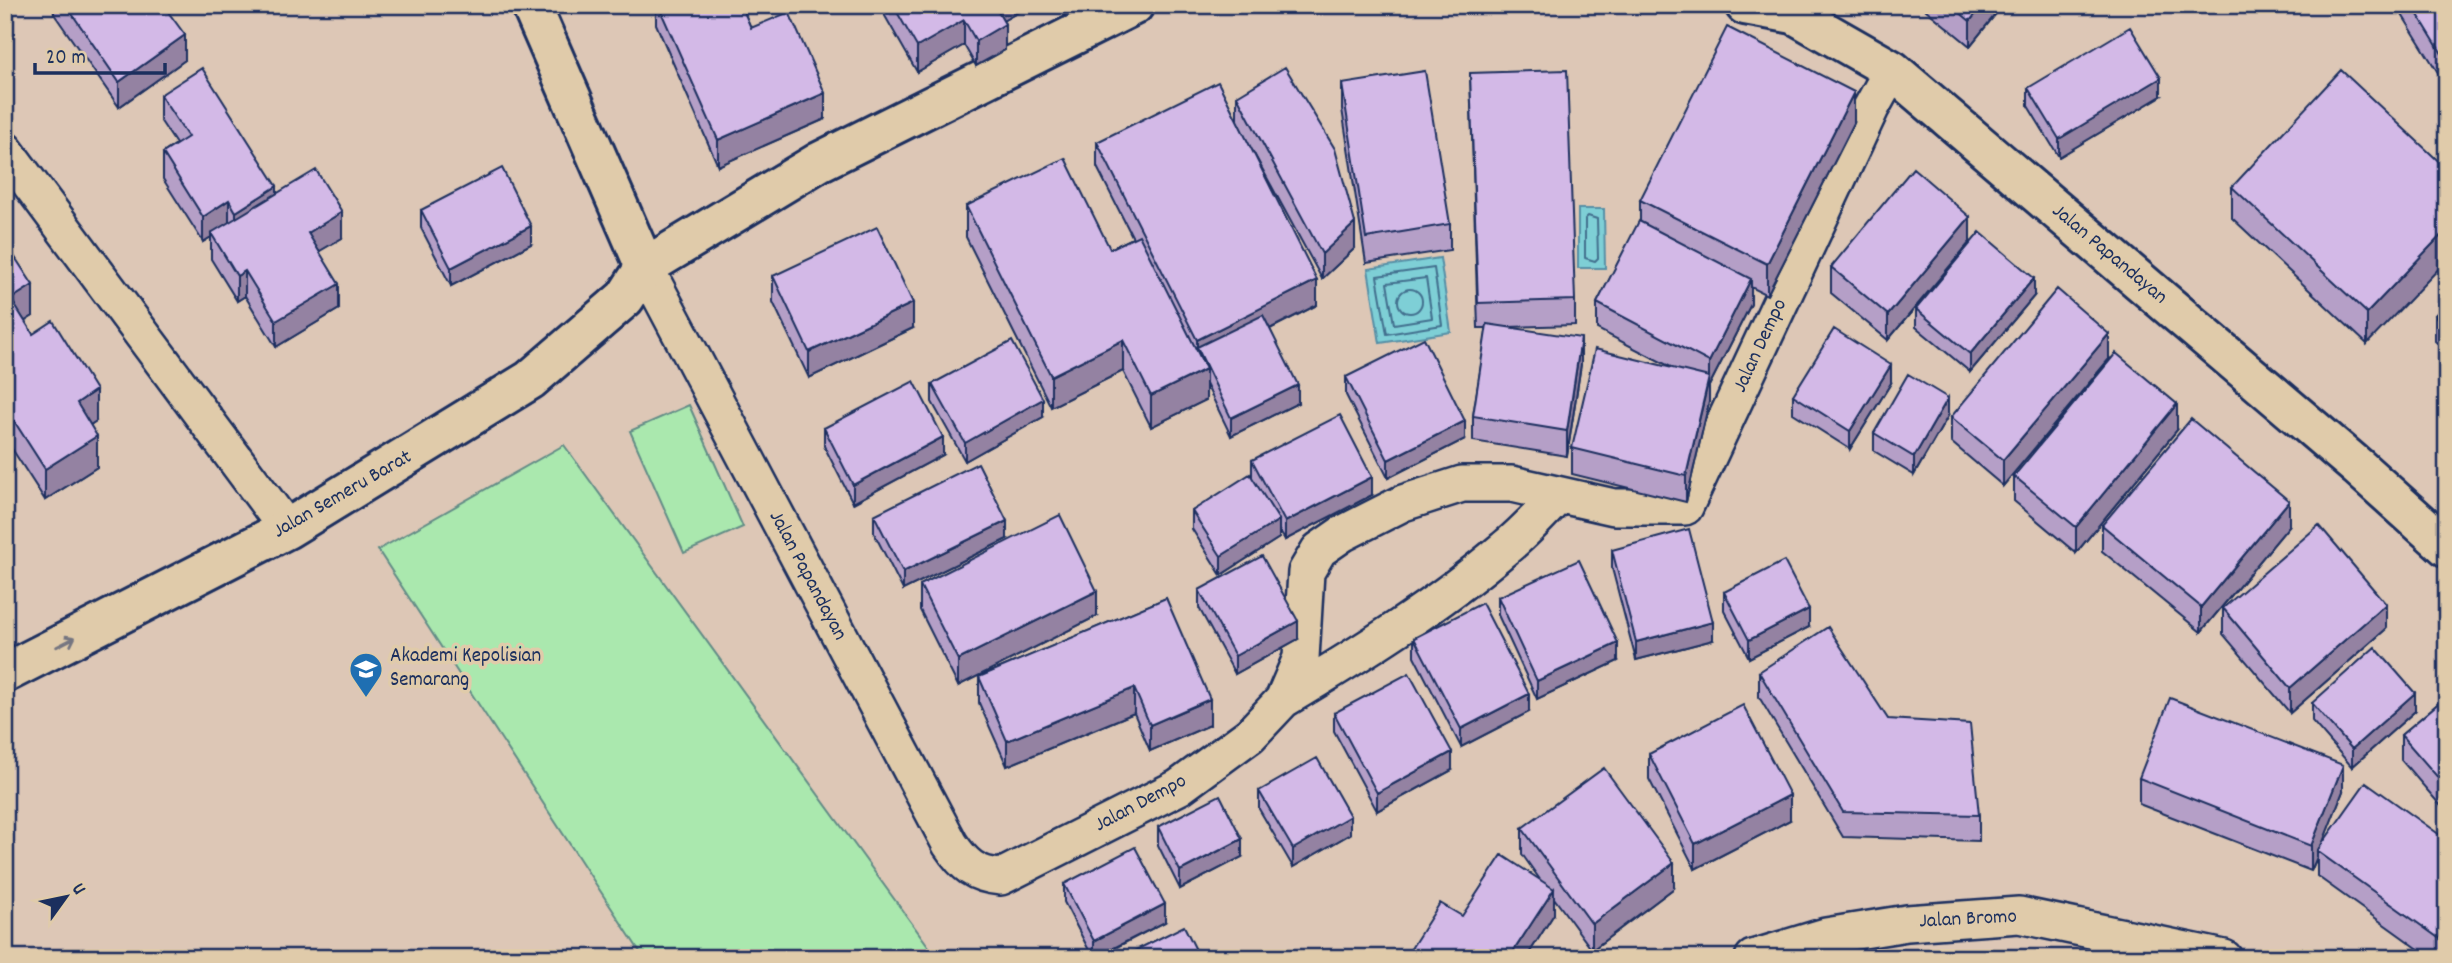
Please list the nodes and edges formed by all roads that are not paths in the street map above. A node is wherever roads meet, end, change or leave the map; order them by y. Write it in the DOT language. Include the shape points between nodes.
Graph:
graph roads {
  1 [pos="531,5"];
  2 [pos="1134,5"];
  3 [pos="1745,5"];
  4 [pos="1792,9"];
  5 [pos="1892,70"];
  6 [pos="5,150"];
  7 [pos="645,267"];
  8 [pos="1559,495"];
  9 [pos="287,529"];
  10 [pos="2447,547"];
  11 [pos="5,673"];
  12 [pos="1283,700"];
  13 [pos="982,876"];
  14 [pos="1753,958"];
  15 [pos="2224,958"];
  1 -- 7 [label="main road, Jalan Papandayan"];
  2 -- 7 [label="main road" via="818,162"];
  3 -- 4 [label="main road, Jalan Papandayan"];
  4 -- 5 [label="main road, Jalan Papandayan"];
  5 -- 8 [label="street, Jalan Dempo" via="1688,503 1678,508 1614,507"];
  5 -- 10 [label="main road, Jalan Papandayan"];
  6 -- 9 [label="street"];
  7 -- 9 [label="main road, Jalan Semeru Barat" via="625,298 530,380"];
  7 -- 13 [label="street, Jalan Papandayan" via="950,844 964,865"];
  8 -- 12 [label="street, Jalan Dempo" via="1507,547 1436,602"];
  8 -- 12 [label="street, Jalan Dempo" via="1512,484 1462,484 1403,502 1319,550 1306,572 1301,658"];
  11 -- 9 [label="main road, Jalan Semeru Barat, one-way"];
  12 -- 13 [label="street, Jalan Dempo" via="1250,735 1179,787 1000,877"];
  14 -- 15 [label="street, Jalan Bromo" via="1826,936 1907,923 2018,915"];
}
